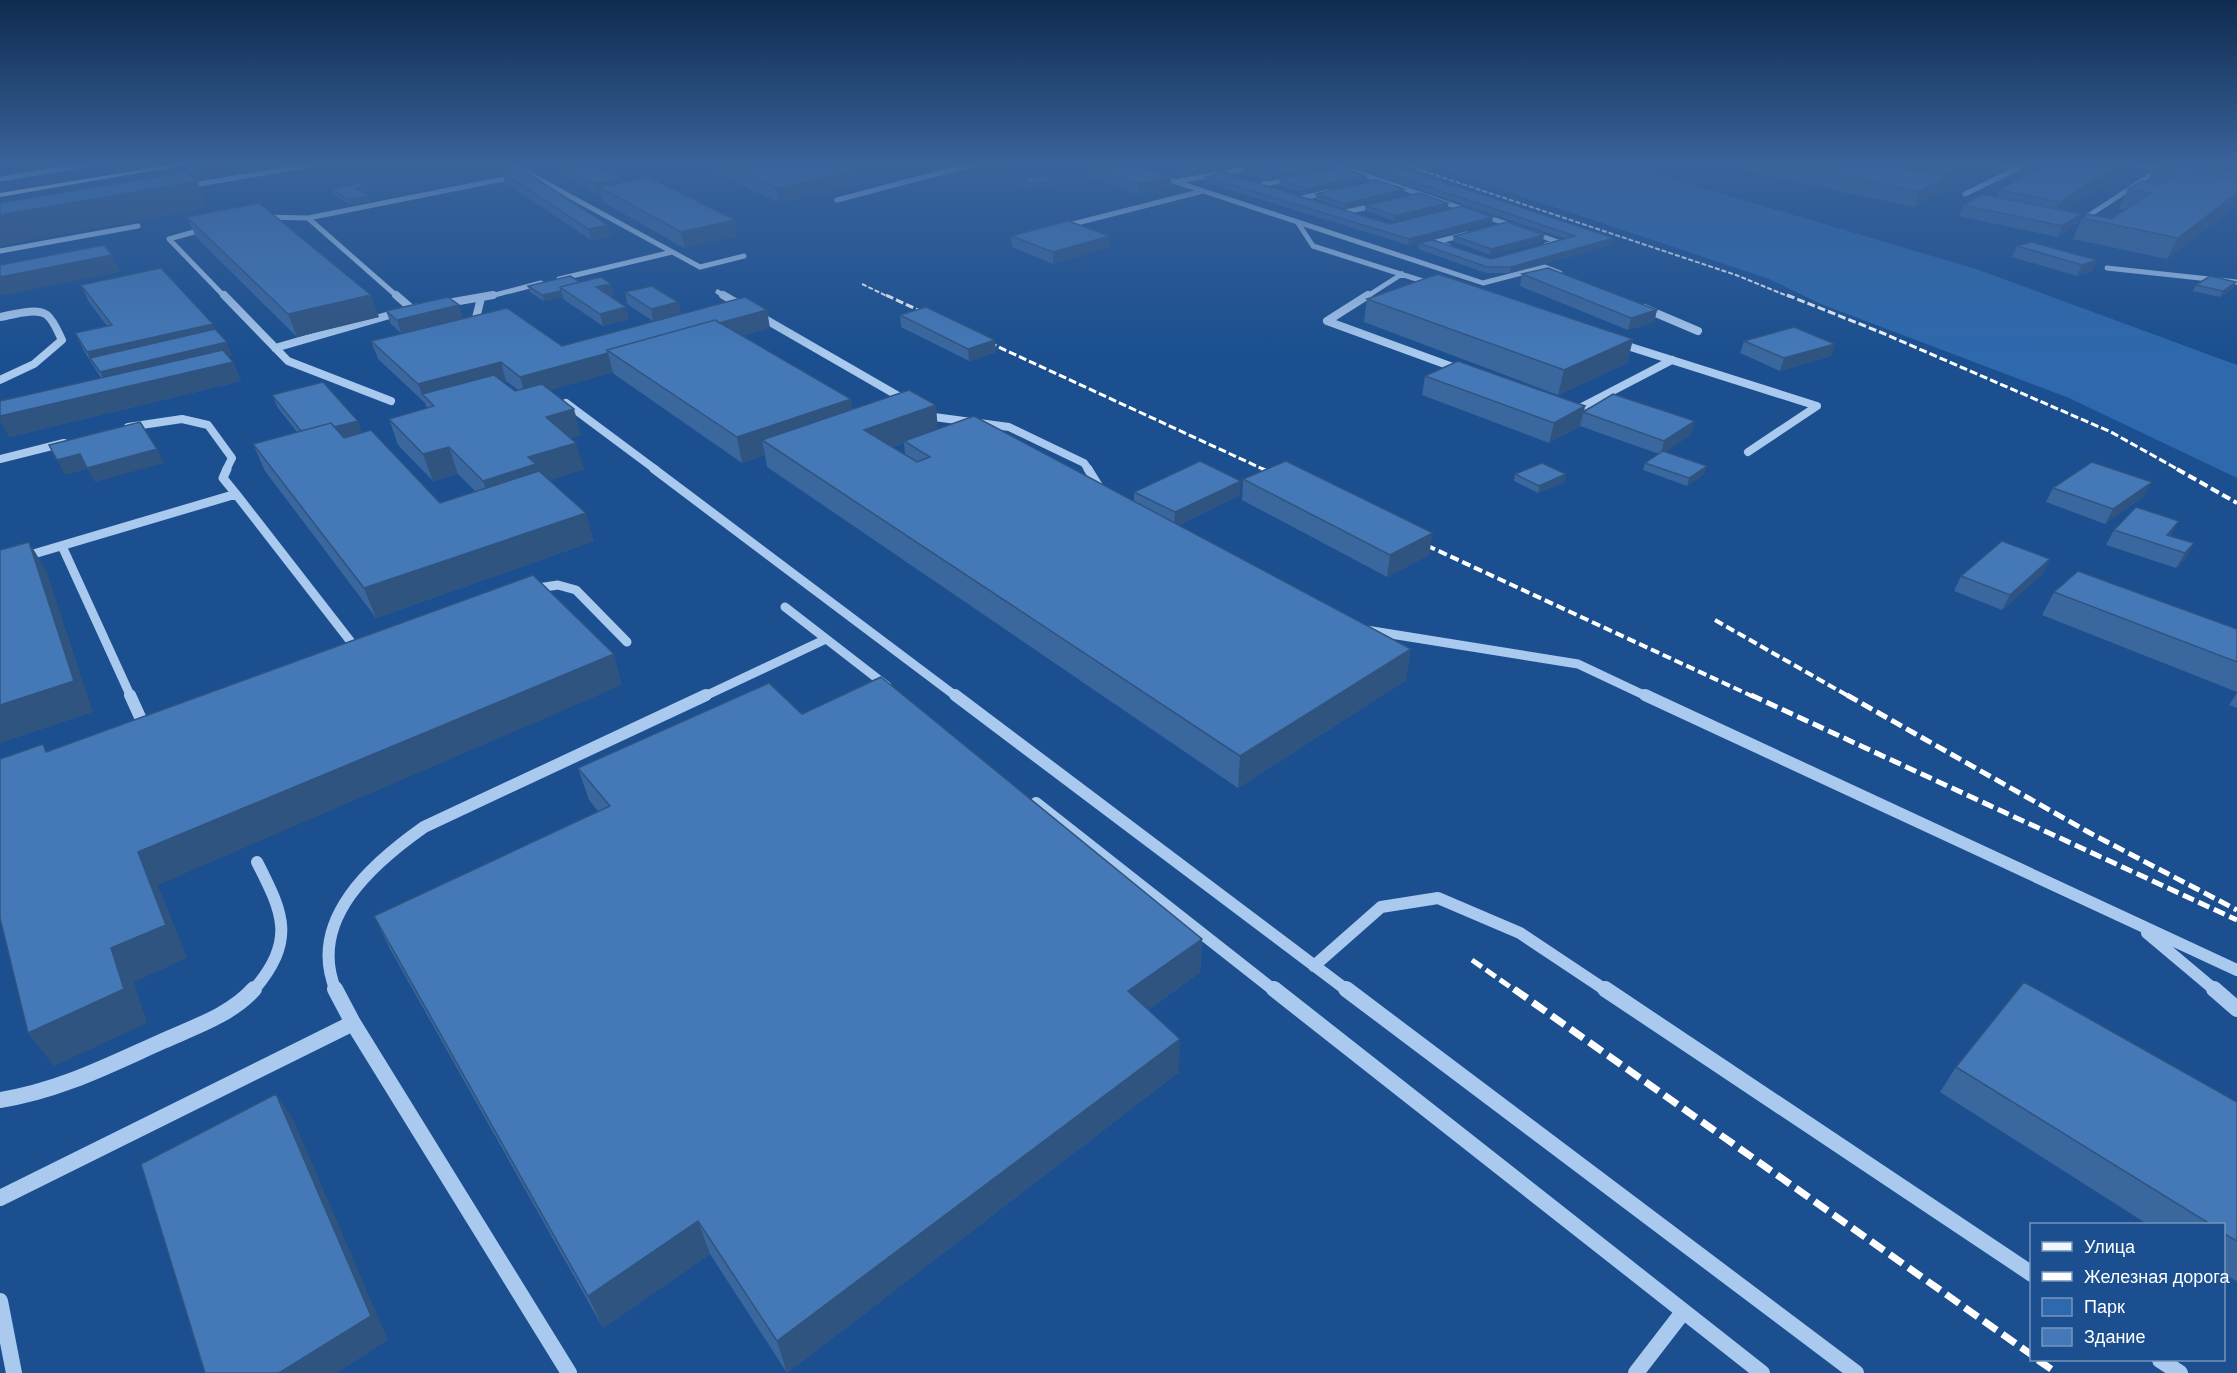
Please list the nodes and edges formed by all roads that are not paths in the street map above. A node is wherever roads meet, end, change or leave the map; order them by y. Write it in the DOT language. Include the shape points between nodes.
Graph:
graph roads {
  1 [pos="138,226"];
  2 [pos="214,226"];
  3 [pos="317,226"];
  4 [pos="624,226"];
  5 [pos="1066,226"];
  6 [pos="1300,226"];
  7 [pos="1308,226"];
  8 [pos="1498,226"];
  9 [pos="1512,226"];
  10 [pos="1494,227"];
  11 [pos="1058,228"];
  12 [pos="1471,233"];
  13 [pos="55,241"];
  14 [pos="1536,248"];
  15 [pos="1458,249"];
  16 [pos="62,250"];
  17 [pos="0,251"];
  18 [pos="672,252"];
  19 [pos="744,256"];
  20 [pos="2107,268"];
  21 [pos="1402,274"];
  22 [pos="1564,275"];
  23 [pos="2237,282"];
  24 [pos="1436,285"];
  25 [pos="718,292"];
  26 [pos="481,298"];
  27 [pos="1635,304"];
  28 [pos="435,305"];
  29 [pos="423,307"];
  30 [pos="412,309"];
  31 [pos="0,317"];
  32 [pos="464,328"];
  33 [pos="1698,331"];
  34 [pos="1604,339"];
  35 [pos="275,348"];
  36 [pos="1672,360"];
  37 [pos="1467,372"];
  38 [pos="0,380"];
  39 [pos="391,401"];
  40 [pos="566,403"];
  41 [pos="1564,408"];
  42 [pos="116,430"];
  43 [pos="69,441"];
  44 [pos="1748,452"];
  45 [pos="0,459"];
  46 [pos="237,494"];
  47 [pos="1104,496"];
  48 [pos="62,546"];
  49 [pos="0,564"];
  50 [pos="522,592"];
  51 [pos="785,607"];
  52 [pos="1355,625"];
  53 [pos="826,639"];
  54 [pos="627,642"];
  55 [pos="369,647"];
  56 [pos="358,651"];
  57 [pos="346,655"];
  58 [pos="901,698"];
  59 [pos="156,724"];
  60 [pos="145,728"];
  61 [pos="134,732"];
  62 [pos="1024,794"];
  63 [pos="257,862"];
  64 [pos="2136,923"];
  65 [pos="1314,966"];
  66 [pos="2237,970"];
  67 [pos="2237,1009"];
  68 [pos="353,1023"];
  69 [pos="0,1100"];
  70 [pos="0,1198"];
  71 [pos="2030,1273"];
  72 [pos="0,1301"];
  73 [pos="1683,1312"];
  74 [pos="2163,1361"];
  75 [pos="14,1373"];
  76 [pos="569,1373"];
  77 [pos="1636,1373"];
  78 [pos="1762,1373"];
  79 [pos="1856,1373"];
  80 [pos="2180,1373"];
  1 -- 13 [label="street"];
  2 -- 35 [label="street" via="169,239"];
  3 -- 30 [label="street"];
  4 -- 18 [label="street"];
  5 -- 11 [label="street"];
  6 -- 21 [label="street" via="1312,246"];
  7 -- 22 [label="street" via="1483,282 1545,267"];
  8 -- 10 [label="street"];
  9 -- 14 [label="street" via="1558,242"];
  12 -- 15 [label="street" via="1436,242"];
  13 -- 16 [label="street"];
  13 -- 17 [label="street"];
  18 -- 19 [label="street" via="700,267"];
  18 -- 26 [label="street"];
  20 -- 23 [label="street"];
  21 -- 24 [label="street"];
  21 -- 37 [label="street" via="1327,321"];
  25 -- 47 [label="street" via="934,417 1009,427 1084,463"];
  26 -- 28 [label="street"];
  26 -- 32 [label="street" via="475,326"];
  27 -- 33 [label="street"];
  29 -- 30 [label="street"];
  30 -- 35 [label="street"];
  31 -- 38 [label="street" via="48,315 62,340 39,361"];
  34 -- 36 [label="street"];
  35 -- 39 [label="street" via="288,361"];
  36 -- 41 [label="street" via="1575,412"];
  36 -- 44 [label="street" via="1817,406"];
  40 -- 65 [label="street"];
  42 -- 46 [label="street" via="182,419 208,425 232,458 223,478"];
  43 -- 45 [label="street"];
  46 -- 48 [label="street"];
  46 -- 56 [label="street"];
  48 -- 49 [label="street"];
  48 -- 60 [label="street"];
  50 -- 54 [label="street" via="558,585 576,590"];
  51 -- 53 [label="street"];
  52 -- 64 [label="street" via="1365,630 1578,664"];
  53 -- 58 [label="street"];
  53 -- 68 [label="street" via="424,827 397,846 350,894 336,916 328,950 330,975"];
  55 -- 56 [label="street"];
  56 -- 57 [label="street"];
  59 -- 60 [label="street"];
  60 -- 61 [label="street"];
  62 -- 73 [label="street"];
  63 -- 69 [label="street" via="280,908 282,937 263,978 248,996 222,1014 57,1089"];
  64 -- 66 [label="street"];
  64 -- 67 [label="street"];
  65 -- 71 [label="street" via="1381,907 1438,898 1530,940"];
  65 -- 79 [label="street"];
  68 -- 70 [label="street"];
  68 -- 76 [label="street"];
  72 -- 75 [label="street"];
  73 -- 77 [label="street"];
  73 -- 78 [label="street"];
  74 -- 80 [label="street"];
}
